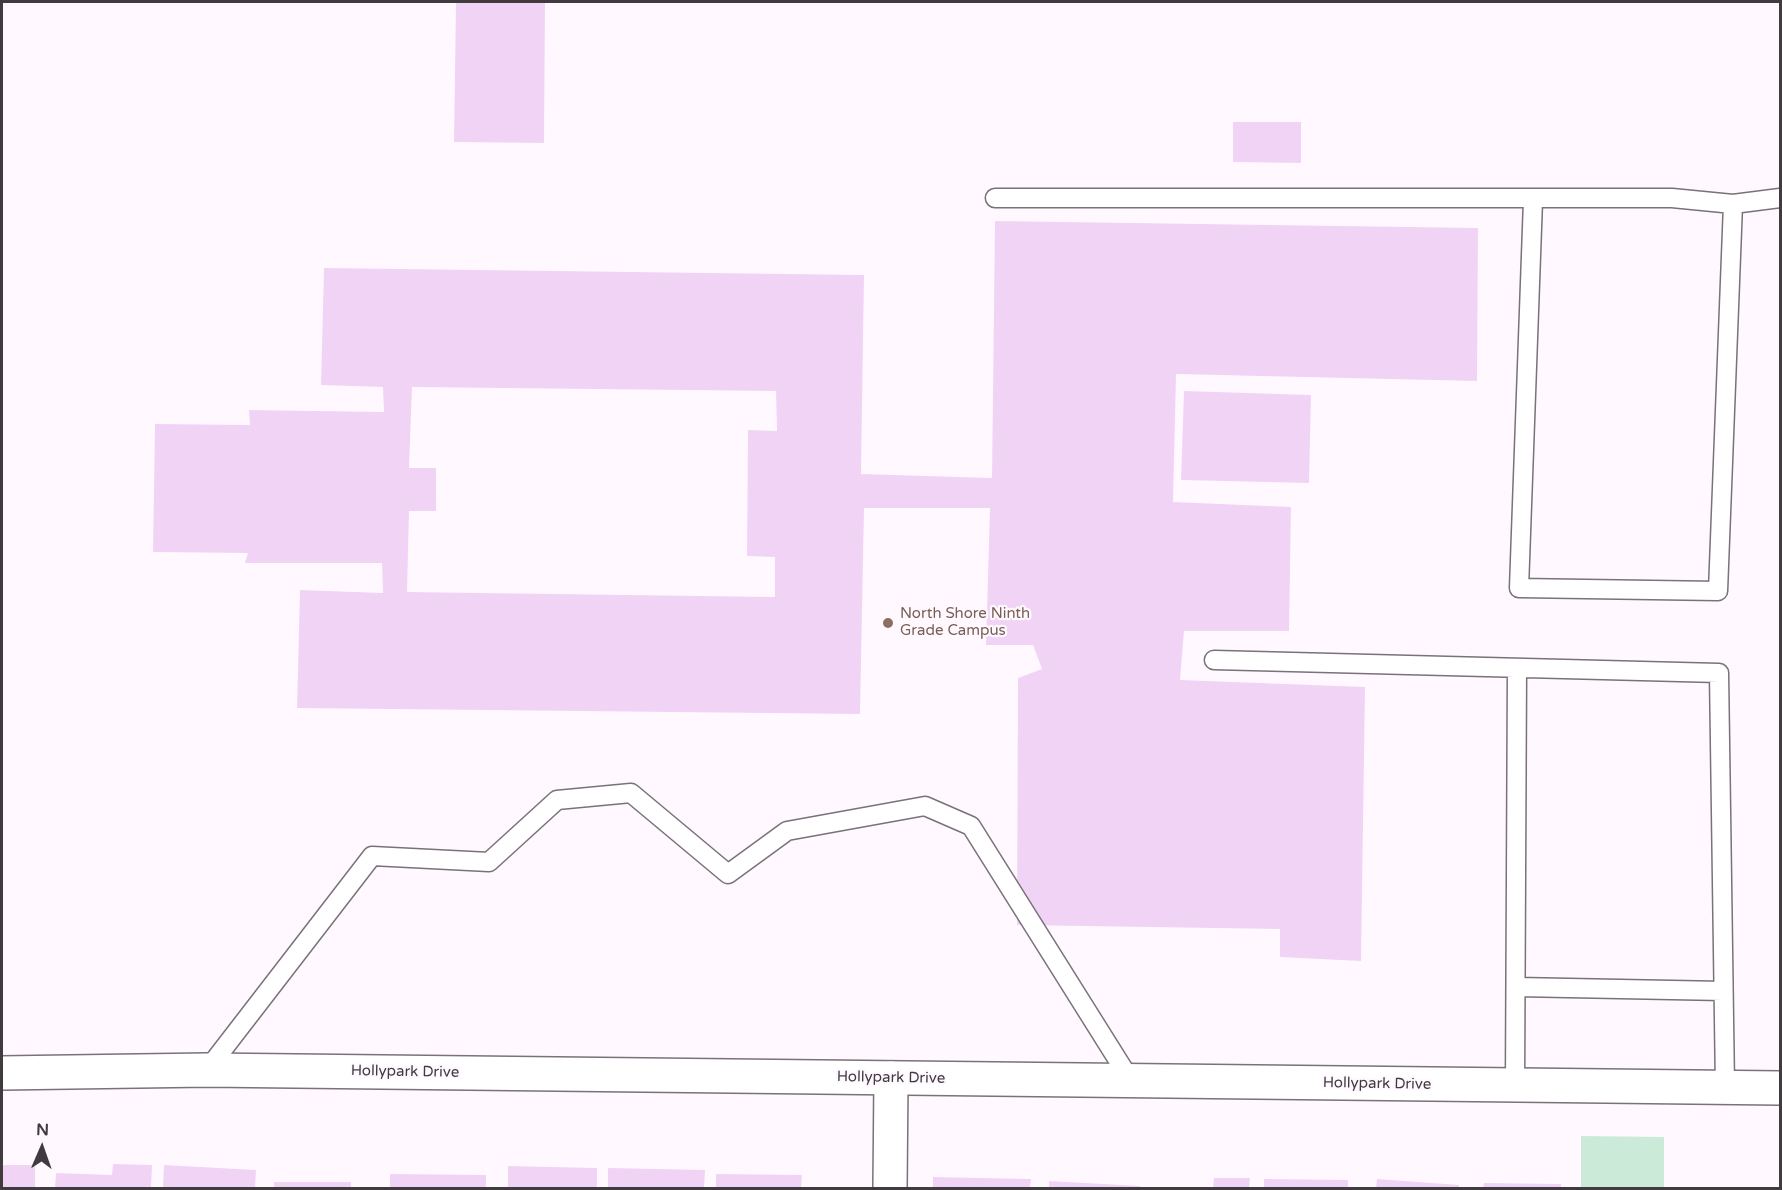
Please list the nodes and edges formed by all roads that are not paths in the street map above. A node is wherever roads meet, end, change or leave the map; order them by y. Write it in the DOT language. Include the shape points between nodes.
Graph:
graph roads {
  1 [pos="995,198"];
  2 [pos="1780,198"];
  3 [pos="1533,200"];
  4 [pos="1733,204"];
  5 [pos="1214,660"];
  6 [pos="1517,668"];
  7 [pos="1517,987"];
  8 [pos="1724,991"];
  9 [pos="207,1070"];
  10 [pos="2,1073"];
  11 [pos="891,1078"];
  12 [pos="1131,1081"];
  13 [pos="1515,1085"];
  14 [pos="1725,1088"];
  15 [pos="1780,1088"];
  16 [pos="890,1188"];
  1 -- 3 [label="lane"];
  2 -- 4 [label="lane"];
  3 -- 4 [label="lane" via="1672,198"];
  3 -- 4 [label="lane" via="1519,588 1718,591"];
  5 -- 6 [label="lane"];
  6 -- 7 [label="lane"];
  6 -- 8 [label="lane" via="1719,674"];
  7 -- 8 [label="lane"];
  7 -- 13 [label="lane"];
  8 -- 14 [label="lane"];
  9 -- 10 [label="street, Hollypark Drive"];
  9 -- 11 [label="street, Hollypark Drive"];
  9 -- 12 [label="lane" via="372,856 489,862 557,800 631,793 728,874 787,831 925,806 971,826"];
  11 -- 12 [label="street, Hollypark Drive"];
  11 -- 16 [label="street"];
  12 -- 13 [label="street, Hollypark Drive"];
  13 -- 14 [label="street, Hollypark Drive"];
  14 -- 15 [label="street, Hollypark Drive"];
}
